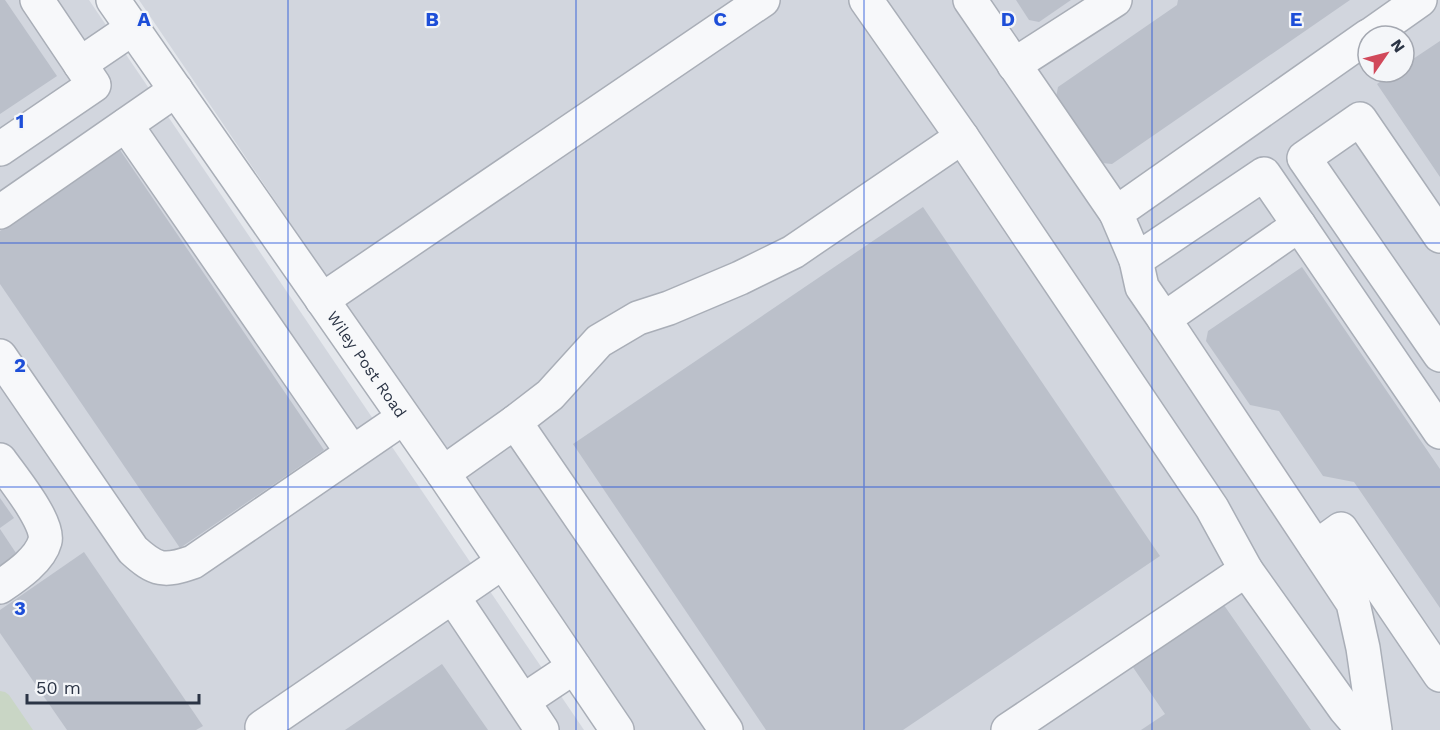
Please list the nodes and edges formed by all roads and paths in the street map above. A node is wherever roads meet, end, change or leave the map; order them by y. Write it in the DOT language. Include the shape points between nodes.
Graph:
graph roads {
  1 [pos="37,0"];
  2 [pos="113,0"];
  3 [pos="763,0"];
  4 [pos="866,0"];
  5 [pos="970,0"];
  6 [pos="1115,0"];
  7 [pos="1420,0"];
  8 [pos="1385,24"];
  9 [pos="133,28"];
  10 [pos="1356,44"];
  11 [pos="80,64"];
  12 [pos="1014,65"];
  13 [pos="176,90"];
  14 [pos="126,124"];
  15 [pos="962,137"];
  16 [pos="0,149"];
  17 [pos="0,212"];
  18 [pos="1116,213"];
  19 [pos="1299,225"];
  20 [pos="1440,236"];
  21 [pos="1136,260"];
  22 [pos="322,300"];
  23 [pos="1164,319"];
  24 [pos="1440,355"];
  25 [pos="0,356"];
  26 [pos="403,418"];
  27 [pos="515,422"];
  28 [pos="1440,432"];
  29 [pos="352,452"];
  30 [pos="0,460"];
  31 [pos="443,473"];
  32 [pos="1316,547"];
  33 [pos="503,562"];
  34 [pos="1246,570"];
  35 [pos="0,587"];
  36 [pos="453,597"];
  37 [pos="1403,622"];
  38 [pos="1363,648"];
  39 [pos="574,667"];
  40 [pos="1440,675"];
  41 [pos="523,701"];
  42 [pos="262,727"];
  43 [pos="542,730"];
  44 [pos="616,730"];
  45 [pos="726,730"];
  46 [pos="1008,730"];
  47 [pos="1363,730"];
  48 [pos="1375,730"];
  1 -- 11 [label="street"];
  2 -- 9 [label="street, Wiley Post Road"];
  3 -- 22 [label="street"];
  4 -- 15 [label="street"];
  5 -- 12 [label="street"];
  6 -- 12 [label="street"];
  7 -- 8 [label="street"];
  9 -- 11 [label="street"];
  9 -- 13 [label="street, Wiley Post Road"];
  10 -- 18 [label="street"];
  11 -- 16 [label="street" via="94,85"];
  12 -- 18 [label="street"];
  13 -- 14 [label="street"];
  13 -- 22 [label="street, Wiley Post Road"];
  14 -- 17 [label="street"];
  14 -- 29 [label="street"];
  15 -- 27 [label="street" via="793,252 740,279 638,318 599,341 550,396"];
  15 -- 34 [label="street" via="1212,508"];
  18 -- 21 [label="street"];
  19 -- 21 [label="street" via="1264,174"];
  19 -- 23 [label="street"];
  19 -- 28 [label="street"];
  20 -- 24 [label="street" via="1360,119 1304,158"];
  21 -- 23 [label="street" via="1142,287"];
  22 -- 26 [label="street, Wiley Post Road"];
  23 -- 32 [label="street"];
  25 -- 29 [label="street" via="133,550 148,564 172,569 193,562"];
  26 -- 29 [label="street"];
  26 -- 31 [label="street, Wiley Post Road"];
  27 -- 31 [label="street"];
  27 -- 45 [label="street"];
  30 -- 35 [label="street" via="43,524 46,539 38,554"];
  31 -- 33 [label="street, Wiley Post Road"];
  32 -- 37 [label="street" via="1341,529"];
  32 -- 38 [label="street" via="1353,603"];
  33 -- 36 [label="street"];
  33 -- 39 [label="street, Wiley Post Road"];
  34 -- 46 [label="street"];
  34 -- 47 [label="street"];
  36 -- 41 [label="street"];
  36 -- 42 [label="street"];
  37 -- 38 [label="street"];
  37 -- 40 [label="street"];
  38 -- 48 [label="street"];
  39 -- 41 [label="street"];
  39 -- 44 [label="street, Wiley Post Road"];
  41 -- 43 [label="street"];
}
